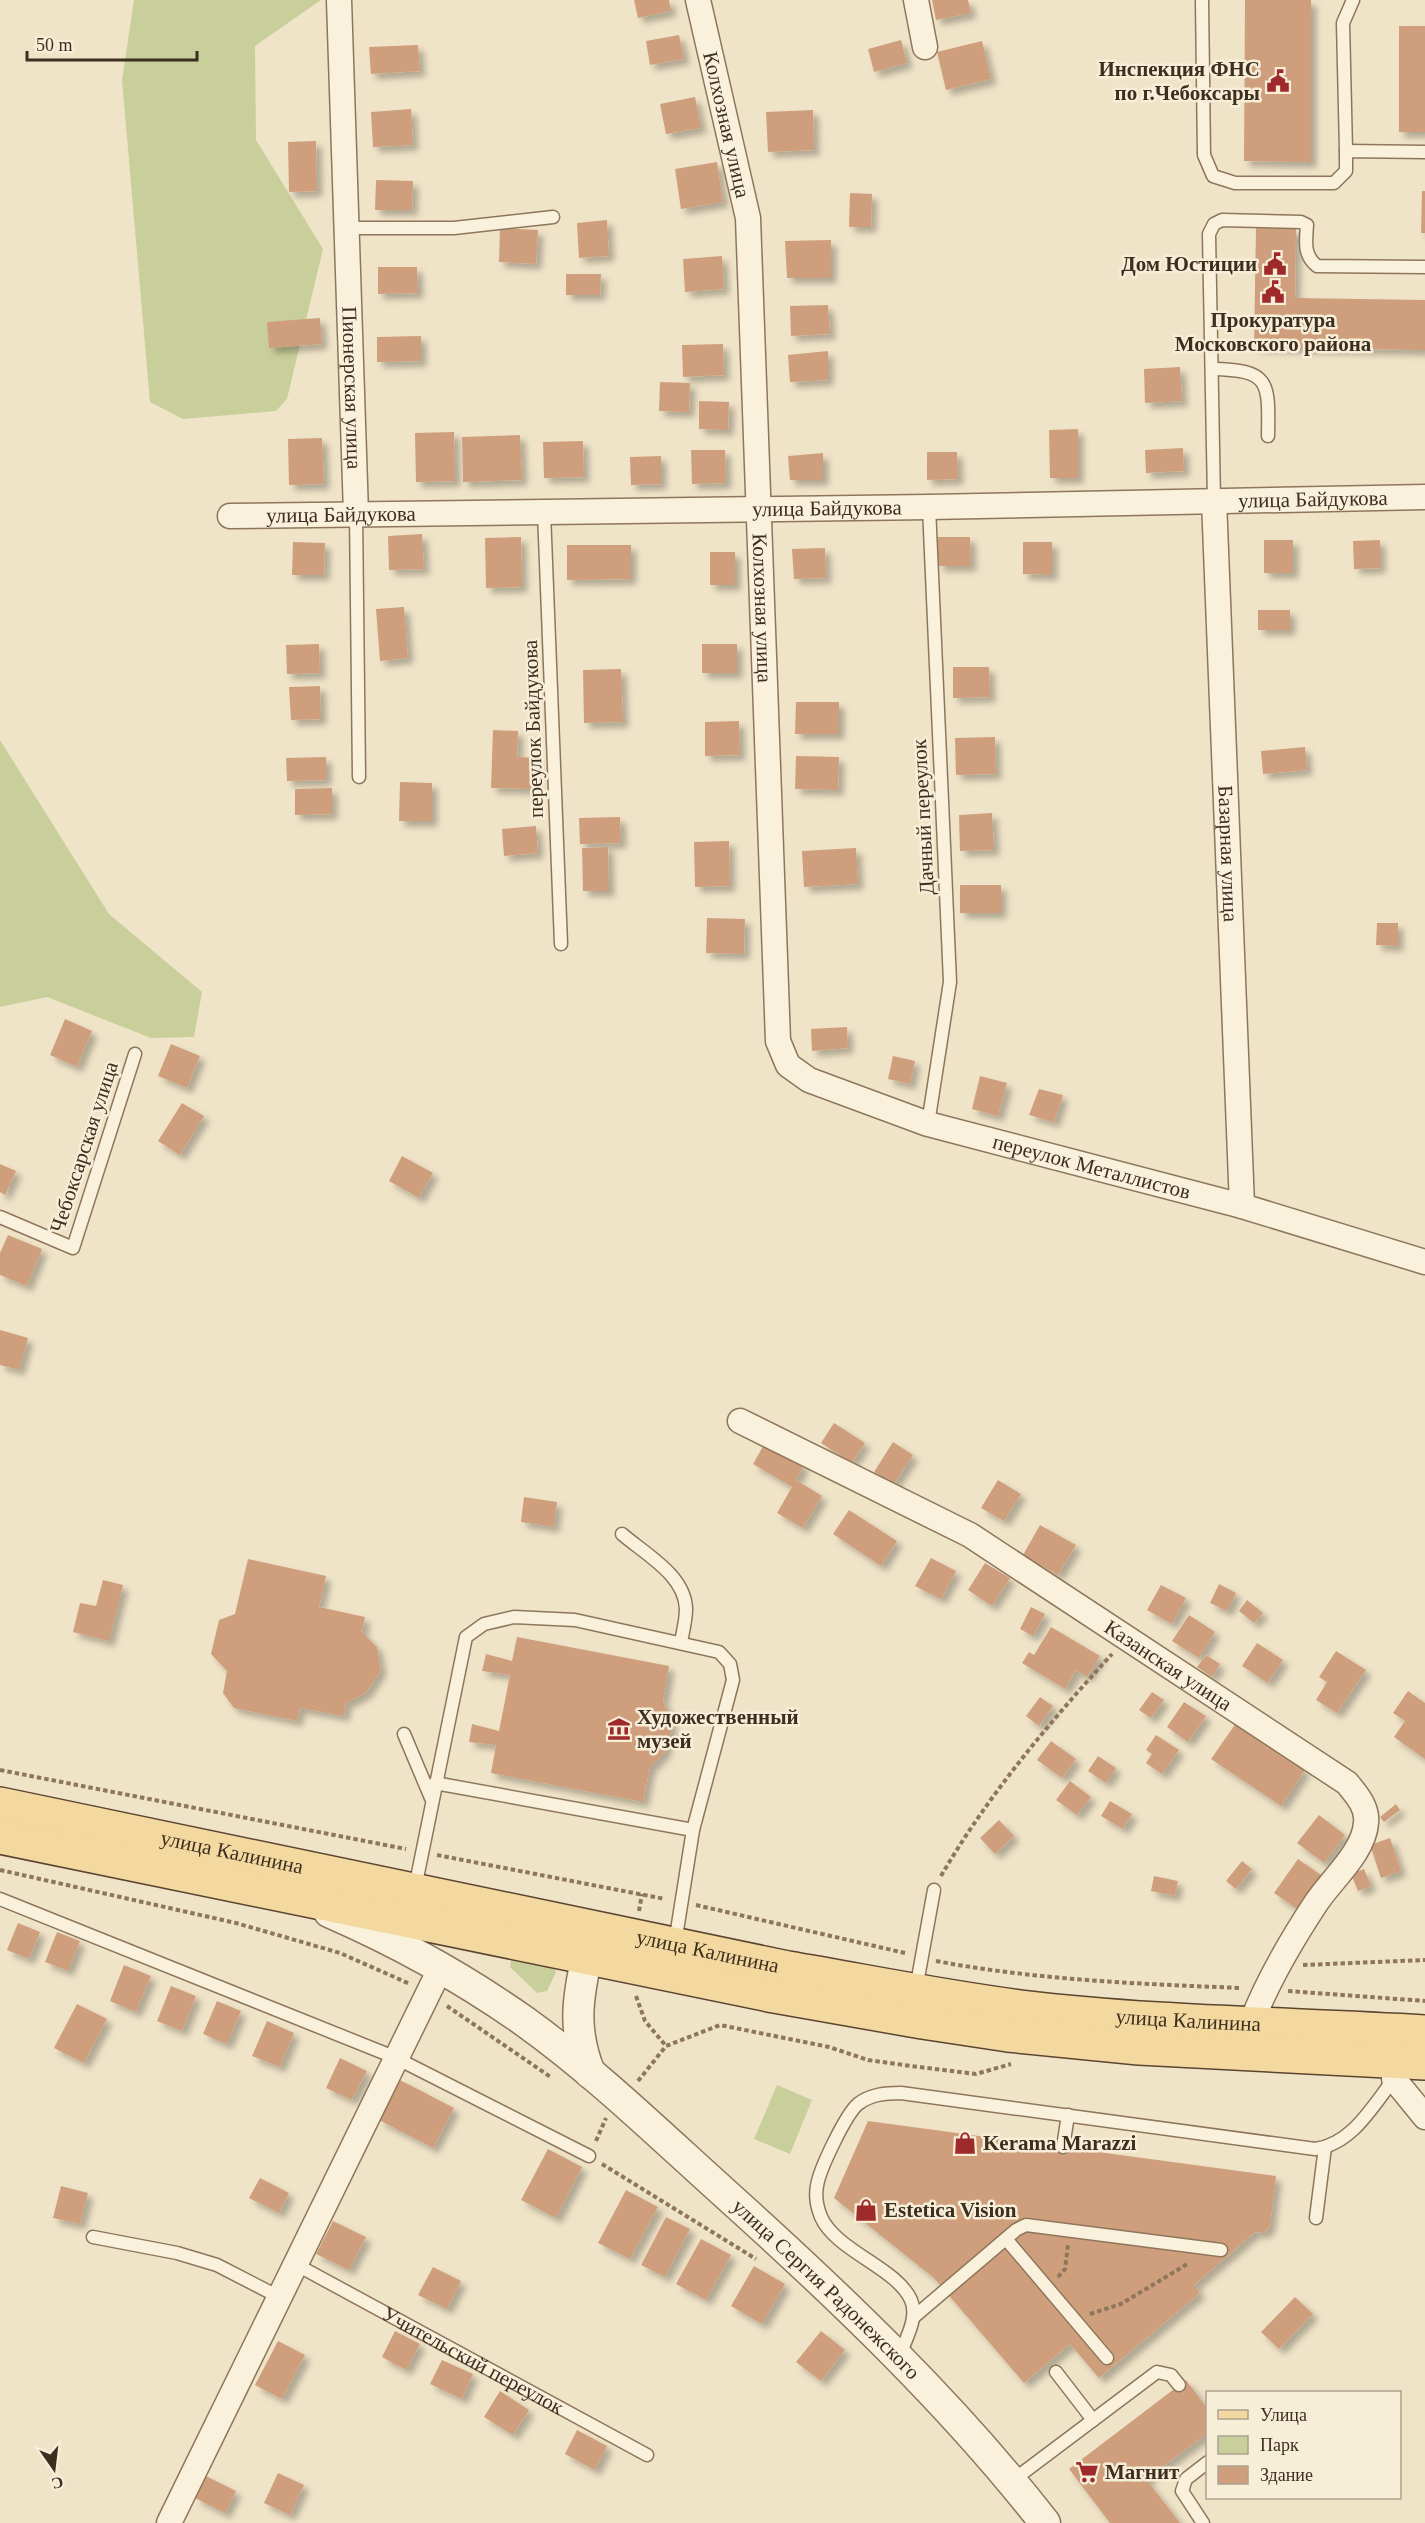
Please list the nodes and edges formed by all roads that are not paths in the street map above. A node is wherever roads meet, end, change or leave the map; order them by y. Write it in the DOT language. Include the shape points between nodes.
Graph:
graph roads {
  1 [pos="339,0"];
  2 [pos="698,0"];
  3 [pos="916,0"];
  4 [pos="1202,0"];
  5 [pos="1353,0"];
  6 [pos="925,47"];
  7 [pos="1346,152"];
  8 [pos="1425,152"];
  9 [pos="553,217"];
  10 [pos="347,228"];
  11 [pos="1425,267"];
  12 [pos="1212,369"];
  13 [pos="1268,435"];
  14 [pos="1425,497"];
  15 [pos="1214,500"];
  16 [pos="929,507"];
  17 [pos="760,508"];
  18 [pos="544,512"];
  19 [pos="356,514"];
  20 [pos="230,516"];
  21 [pos="359,777"];
  22 [pos="561,944"];
  23 [pos="778,1041"];
  24 [pos="135,1054"];
  25 [pos="928,1124"];
  26 [pos="1242,1206"];
  27 [pos="0,1216"];
  28 [pos="1425,1262"];
  29 [pos="740,1421"];
  30 [pos="622,1534"];
  31 [pos="681,1642"];
  32 [pos="404,1734"];
  33 [pos="435,1783"];
  34 [pos="431,1799"];
  35 [pos="0,1804"];
  36 [pos="693,1830"];
  37 [pos="0,1837"];
  38 [pos="933,1890"];
  39 [pos="415,1891"];
  40 [pos="293,1897"];
  41 [pos="0,1899"];
  42 [pos="590,1942"];
  43 [pos="675,1944"];
  44 [pos="441,1967"];
  45 [pos="916,1990"];
  46 [pos="577,2000"];
  47 [pos="525,2022"];
  48 [pos="1251,2024"];
  49 [pos="1425,2032"];
  50 [pos="394,2057"];
  51 [pos="1405,2068"];
  52 [pos="591,2073"];
  53 [pos="1068,2115"];
  54 [pos="1425,2117"];
  55 [pos="1063,2147"];
  56 [pos="1325,2147"];
  57 [pos="589,2156"];
  58 [pos="1316,2218"];
  59 [pos="93,2237"];
  60 [pos="1006,2239"];
  61 [pos="1217,2250"];
  62 [pos="297,2265"];
  63 [pos="280,2298"];
  64 [pos="915,2316"];
  65 [pos="1107,2358"];
  66 [pos="898,2359"];
  67 [pos="1056,2372"];
  68 [pos="1179,2385"];
  69 [pos="1093,2420"];
  70 [pos="647,2455"];
  71 [pos="1206,2464"];
  72 [pos="1012,2481"];
  73 [pos="174,2521"];
  74 [pos="1045,2523"];
  75 [pos="1203,2523"];
  1 -- 10 [label="street, Пионерская улица"];
  2 -- 17 [label="street, Колхозная улица" via="748,218"];
  3 -- 6 [label="street"];
  4 -- 7 [label="lane" via="1204,155 1213,176 1235,183 1334,183 1346,171"];
  5 -- 7 [label="lane" via="1343,23"];
  7 -- 8 [label="lane"];
  9 -- 10 [label="lane" via="454,228"];
  10 -- 19 [label="street, Пионерская улица"];
  11 -- 12 [label="lane" via="1317,266 1309,260 1307,225 1301,222 1222,220 1214,224 1209,234"];
  12 -- 13 [label="lane" via="1244,370 1256,375 1265,387"];
  12 -- 15 [label="lane"];
  14 -- 15 [label="street, улица Байдукова"];
  15 -- 16 [label="street, улица Байдукова"];
  15 -- 26 [label="street, Базарная улица"];
  16 -- 17 [label="street, улица Байдукова"];
  16 -- 25 [label="lane, Дачный переулок" via="950,982"];
  17 -- 18 [label="street, улица Байдукова"];
  17 -- 23 [label="street, Колхозная улица"];
  18 -- 19 [label="street, улица Байдукова"];
  18 -- 22 [label="lane, переулок Байдукова"];
  19 -- 20 [label="street, улица Байдукова"];
  19 -- 21 [label="lane, Пионерская улица"];
  23 -- 25 [label="street, переулок Металлистов" via="789,1065 809,1080"];
  24 -- 27 [label="lane, Чебоксарская улица" via="73,1248"];
  25 -- 26 [label="street, переулок Металлистов"];
  26 -- 28 [label="street, переулок Металлистов"];
  29 -- 48 [label="street, Казанская улица" via="970,1536 1347,1783 1362,1802 1367,1820 1364,1838 1316,1904 1264,1989"];
  30 -- 31 [label="lane" via="678,1582 685,1596 686,1611"];
  31 -- 33 [label="lane" via="575,1620 514,1617 484,1624 466,1637"];
  31 -- 36 [label="lane" via="719,1652 730,1664 733,1680"];
  32 -- 34 [label="lane"];
  33 -- 34 [label="lane"];
  33 -- 36 [label="lane"];
  34 -- 39 [label="lane"];
  35 -- 39 [label="main road, улица Калинина"];
  36 -- 43 [label="lane"];
  37 -- 40 [label="main road, улица Калинина"];
  38 -- 45 [label="lane"];
  39 -- 42 [label="main road, улица Калинина"];
  40 -- 42 [label="main road, улица Калинина"];
  40 -- 44 [label="street, улица Сергия Радонежского"];
  41 -- 50 [label="lane"];
  42 -- 43 [label="main road, улица Калинина"];
  42 -- 46 [label="street, улица Сергия Радонежского"];
  42 -- 51 [label="main road, улица Калинина" via="774,1996 1008,2036"];
  43 -- 45 [label="main road, улица Калинина"];
  44 -- 47 [label="street, улица Сергия Радонежского"];
  44 -- 50 [label="street"];
  45 -- 48 [label="main road, улица Калинина" via="1043,2009"];
  46 -- 47 [label="street" via="556,2018"];
  46 -- 52 [label="street, улица Сергия Радонежского" via="582,2053"];
  47 -- 52 [label="street, улица Сергия Радонежского"];
  48 -- 49 [label="main road, улица Калинина"];
  50 -- 57 [label="lane"];
  50 -- 62 [label="street"];
  51 -- 54 [label="street"];
  51 -- 56 [label="lane" via="1348,2135"];
  52 -- 66 [label="street, улица Сергия Радонежского" via="798,2259"];
  53 -- 55 [label="lane"];
  53 -- 56 [label="lane" via="1315,2149"];
  53 -- 64 [label="lane" via="895,2093 868,2098 848,2114 817,2182 818,2208 829,2230 908,2294"];
  56 -- 58 [label="lane"];
  59 -- 63 [label="lane" via="217,2265"];
  60 -- 61 [label="lane" via="1026,2225"];
  60 -- 64 [label="lane"];
  60 -- 65 [label="lane"];
  62 -- 63 [label="street"];
  62 -- 70 [label="lane, Учительский переулок"];
  63 -- 73 [label="street"];
  64 -- 66 [label="lane"];
  66 -- 72 [label="street, улица Сергия Радонежского"];
  67 -- 69 [label="lane"];
  68 -- 69 [label="lane" via="1167,2373 1157,2372"];
  69 -- 72 [label="lane"];
  71 -- 75 [label="lane" via="1186,2479 1182,2491"];
  72 -- 74 [label="street, улица Сергия Радонежского"];
}
